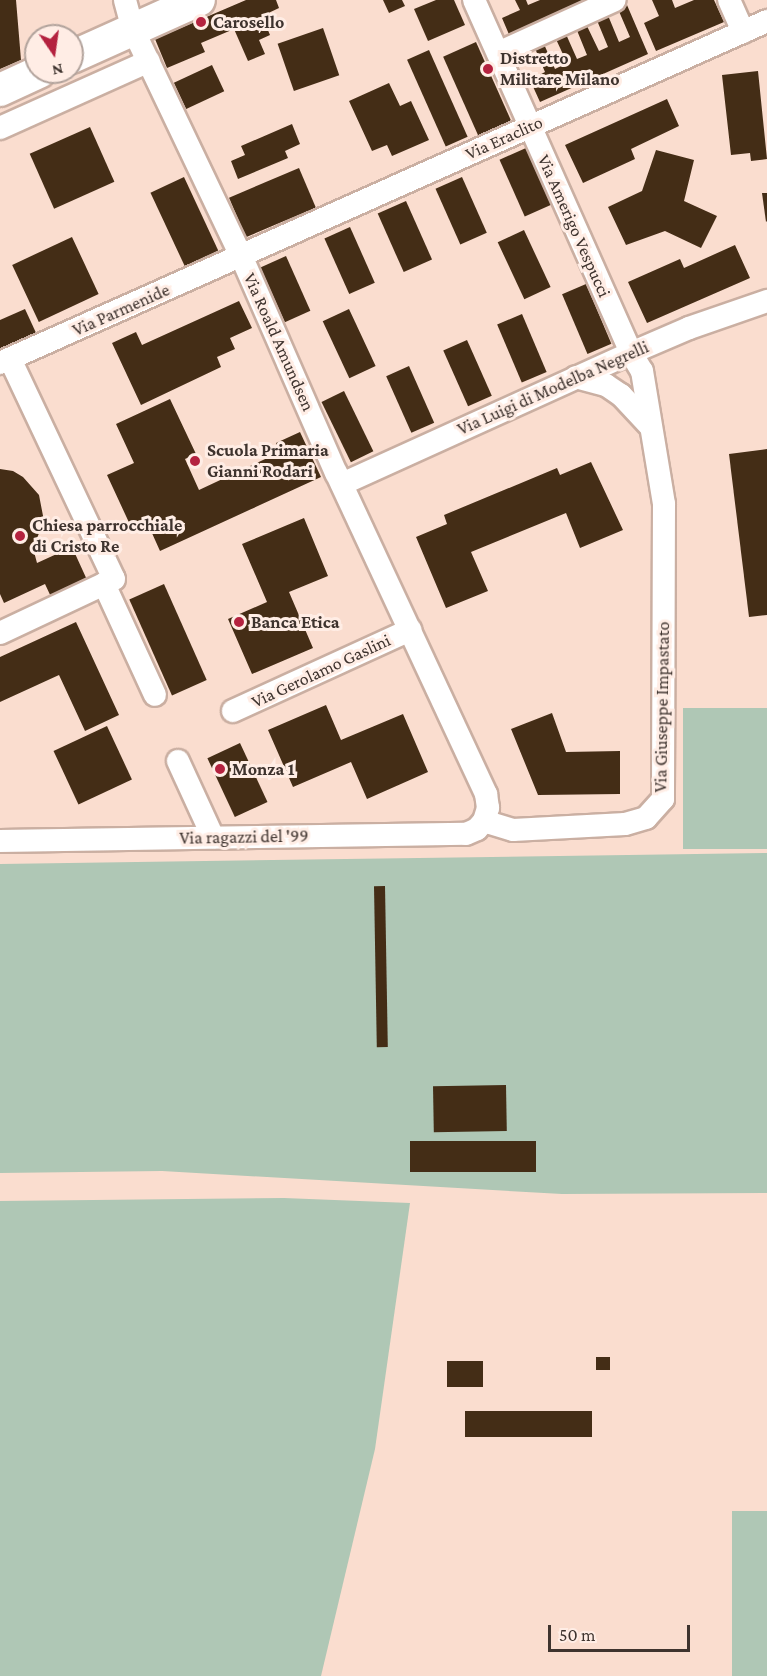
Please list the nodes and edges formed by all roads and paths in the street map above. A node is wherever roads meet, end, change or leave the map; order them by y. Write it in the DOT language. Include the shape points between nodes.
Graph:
graph roads {
  1 [pos="125,0"];
  2 [pos="199,0"];
  3 [pos="474,0"];
  4 [pos="615,0"];
  5 [pos="729,0"];
  6 [pos="767,21"];
  7 [pos="133,30"];
  8 [pos="743,32"];
  9 [pos="84,52"];
  10 [pos="498,53"];
  11 [pos="149,62"];
  12 [pos="24,79"];
  13 [pos="0,90"];
  14 [pos="530,126"];
  15 [pos="0,128"];
  16 [pos="242,256"];
  17 [pos="767,301"];
  18 [pos="631,353"];
  19 [pos="5,361"];
  20 [pos="576,376"];
  21 [pos="651,428"];
  22 [pos="342,484"];
  23 [pos="104,584"];
  24 [pos="410,630"];
  25 [pos="0,633"];
  26 [pos="155,695"];
  27 [pos="233,711"];
  28 [pos="178,761"];
  29 [pos="484,821"];
  30 [pos="213,837"];
  31 [pos="0,841"];
  1 -- 7 [label="street, Via Roald Amundsen"];
  2 -- 7 [label="main road"];
  3 -- 10 [label="street, Via Amerigo Vespucci"];
  4 -- 10 [label="street"];
  5 -- 8 [label="street"];
  6 -- 8 [label="street, Via Eraclito"];
  7 -- 9 [label="main road"];
  7 -- 11 [label="street, Via Roald Amundsen"];
  8 -- 14 [label="street, Via Eraclito"];
  10 -- 14 [label="street, Via Amerigo Vespucci"];
  11 -- 15 [label="street"];
  11 -- 16 [label="street, Via Roald Amundsen"];
  12 -- 13 [label="main road"];
  14 -- 16 [label="street, Via Eraclito"];
  14 -- 18 [label="street, Via Amerigo Vespucci"];
  16 -- 19 [label="street, Via Parmenide"];
  16 -- 22 [label="street, Via Roald Amundsen"];
  17 -- 18 [label="street, Via Luigi di Modelba Negrelli"];
  18 -- 20 [label="street, Via Luigi di Modelba Negrelli"];
  18 -- 21 [label="street, Via Giuseppe Impastato" via="642,371"];
  19 -- 23 [label="street" via="114,579"];
  20 -- 21 [label="street" via="621,395"];
  20 -- 22 [label="street, Via Luigi di Modelba Negrelli"];
  21 -- 29 [label="street, Via Giuseppe Impastato" via="664,504 663,800 646,818 625,824 513,830"];
  22 -- 24 [label="street, Via Roald Amundsen"];
  23 -- 25 [label="street"];
  23 -- 26 [label="street"];
  24 -- 27 [label="street, Via Gerolamo Gaslini"];
  24 -- 29 [label="street, Via Roald Amundsen" via="486,794 488,808"];
  28 -- 30 [label="street"];
  29 -- 30 [label="street, Via ragazzi del '99" via="466,834"];
  30 -- 31 [label="street, Via ragazzi del '99"];
}
